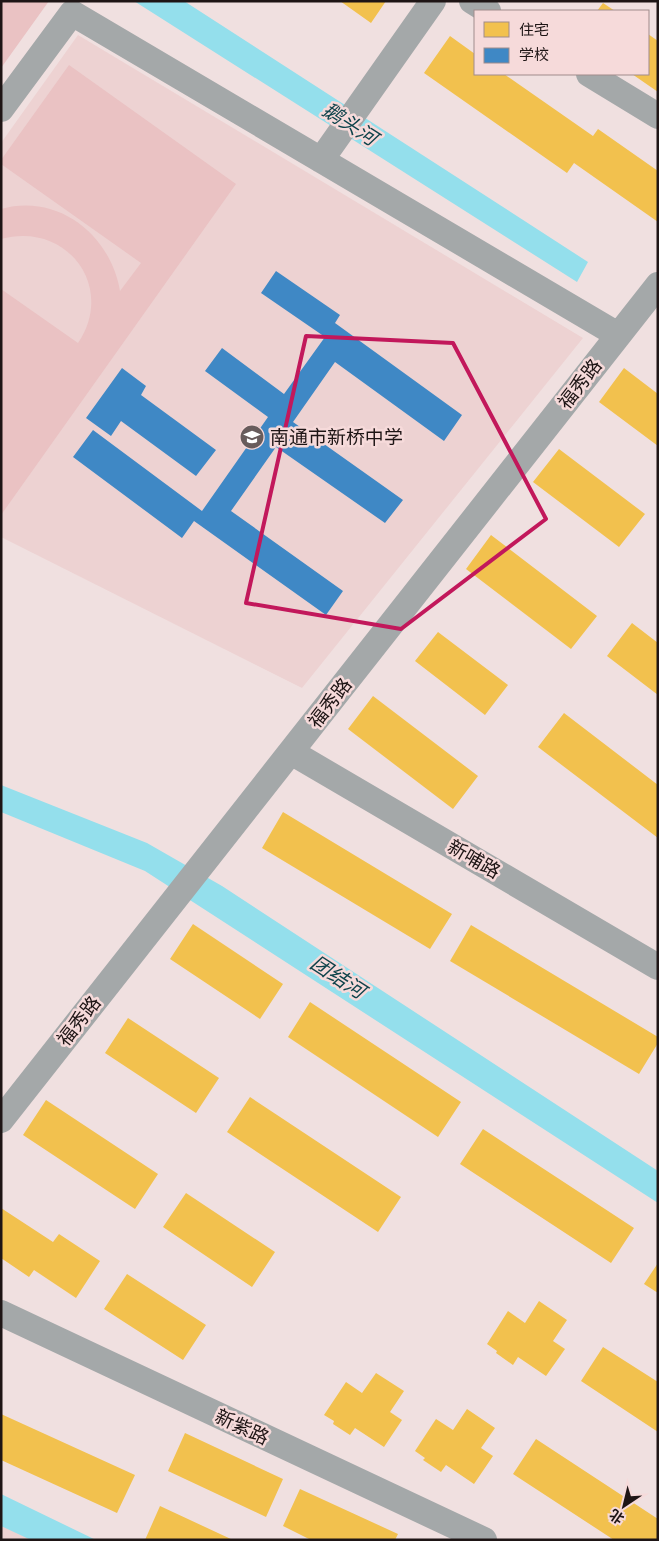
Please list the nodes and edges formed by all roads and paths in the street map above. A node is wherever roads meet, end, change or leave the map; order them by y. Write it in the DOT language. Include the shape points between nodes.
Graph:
graph roads {
  1 [pos="433,1"];
  2 [pos="472,1"];
  3 [pos="486,10"];
  4 [pos="592,75"];
  5 [pos="1,110"];
  6 [pos="658,116"];
  7 [pos="321,160"];
  8 [pos="658,285"];
  9 [pos="618,336"];
  10 [pos="291,752"];
  11 [pos="658,967"];
  12 [pos="1,1120"];
  13 [pos="1,1314"];
  14 [pos="484,1540"];
  1 -- 7 [label="street"];
  2 -- 3 [label="street"];
  4 -- 6 [label="street"];
  5 -- 7 [label="street" via="72,13"];
  7 -- 9 [label="street"];
  8 -- 9 [label="street, 福秀路"];
  9 -- 10 [label="street, 福秀路"];
  10 -- 11 [label="street, 新哺路"];
  10 -- 12 [label="street, 福秀路"];
  13 -- 14 [label="street, 新紫路"];
}
